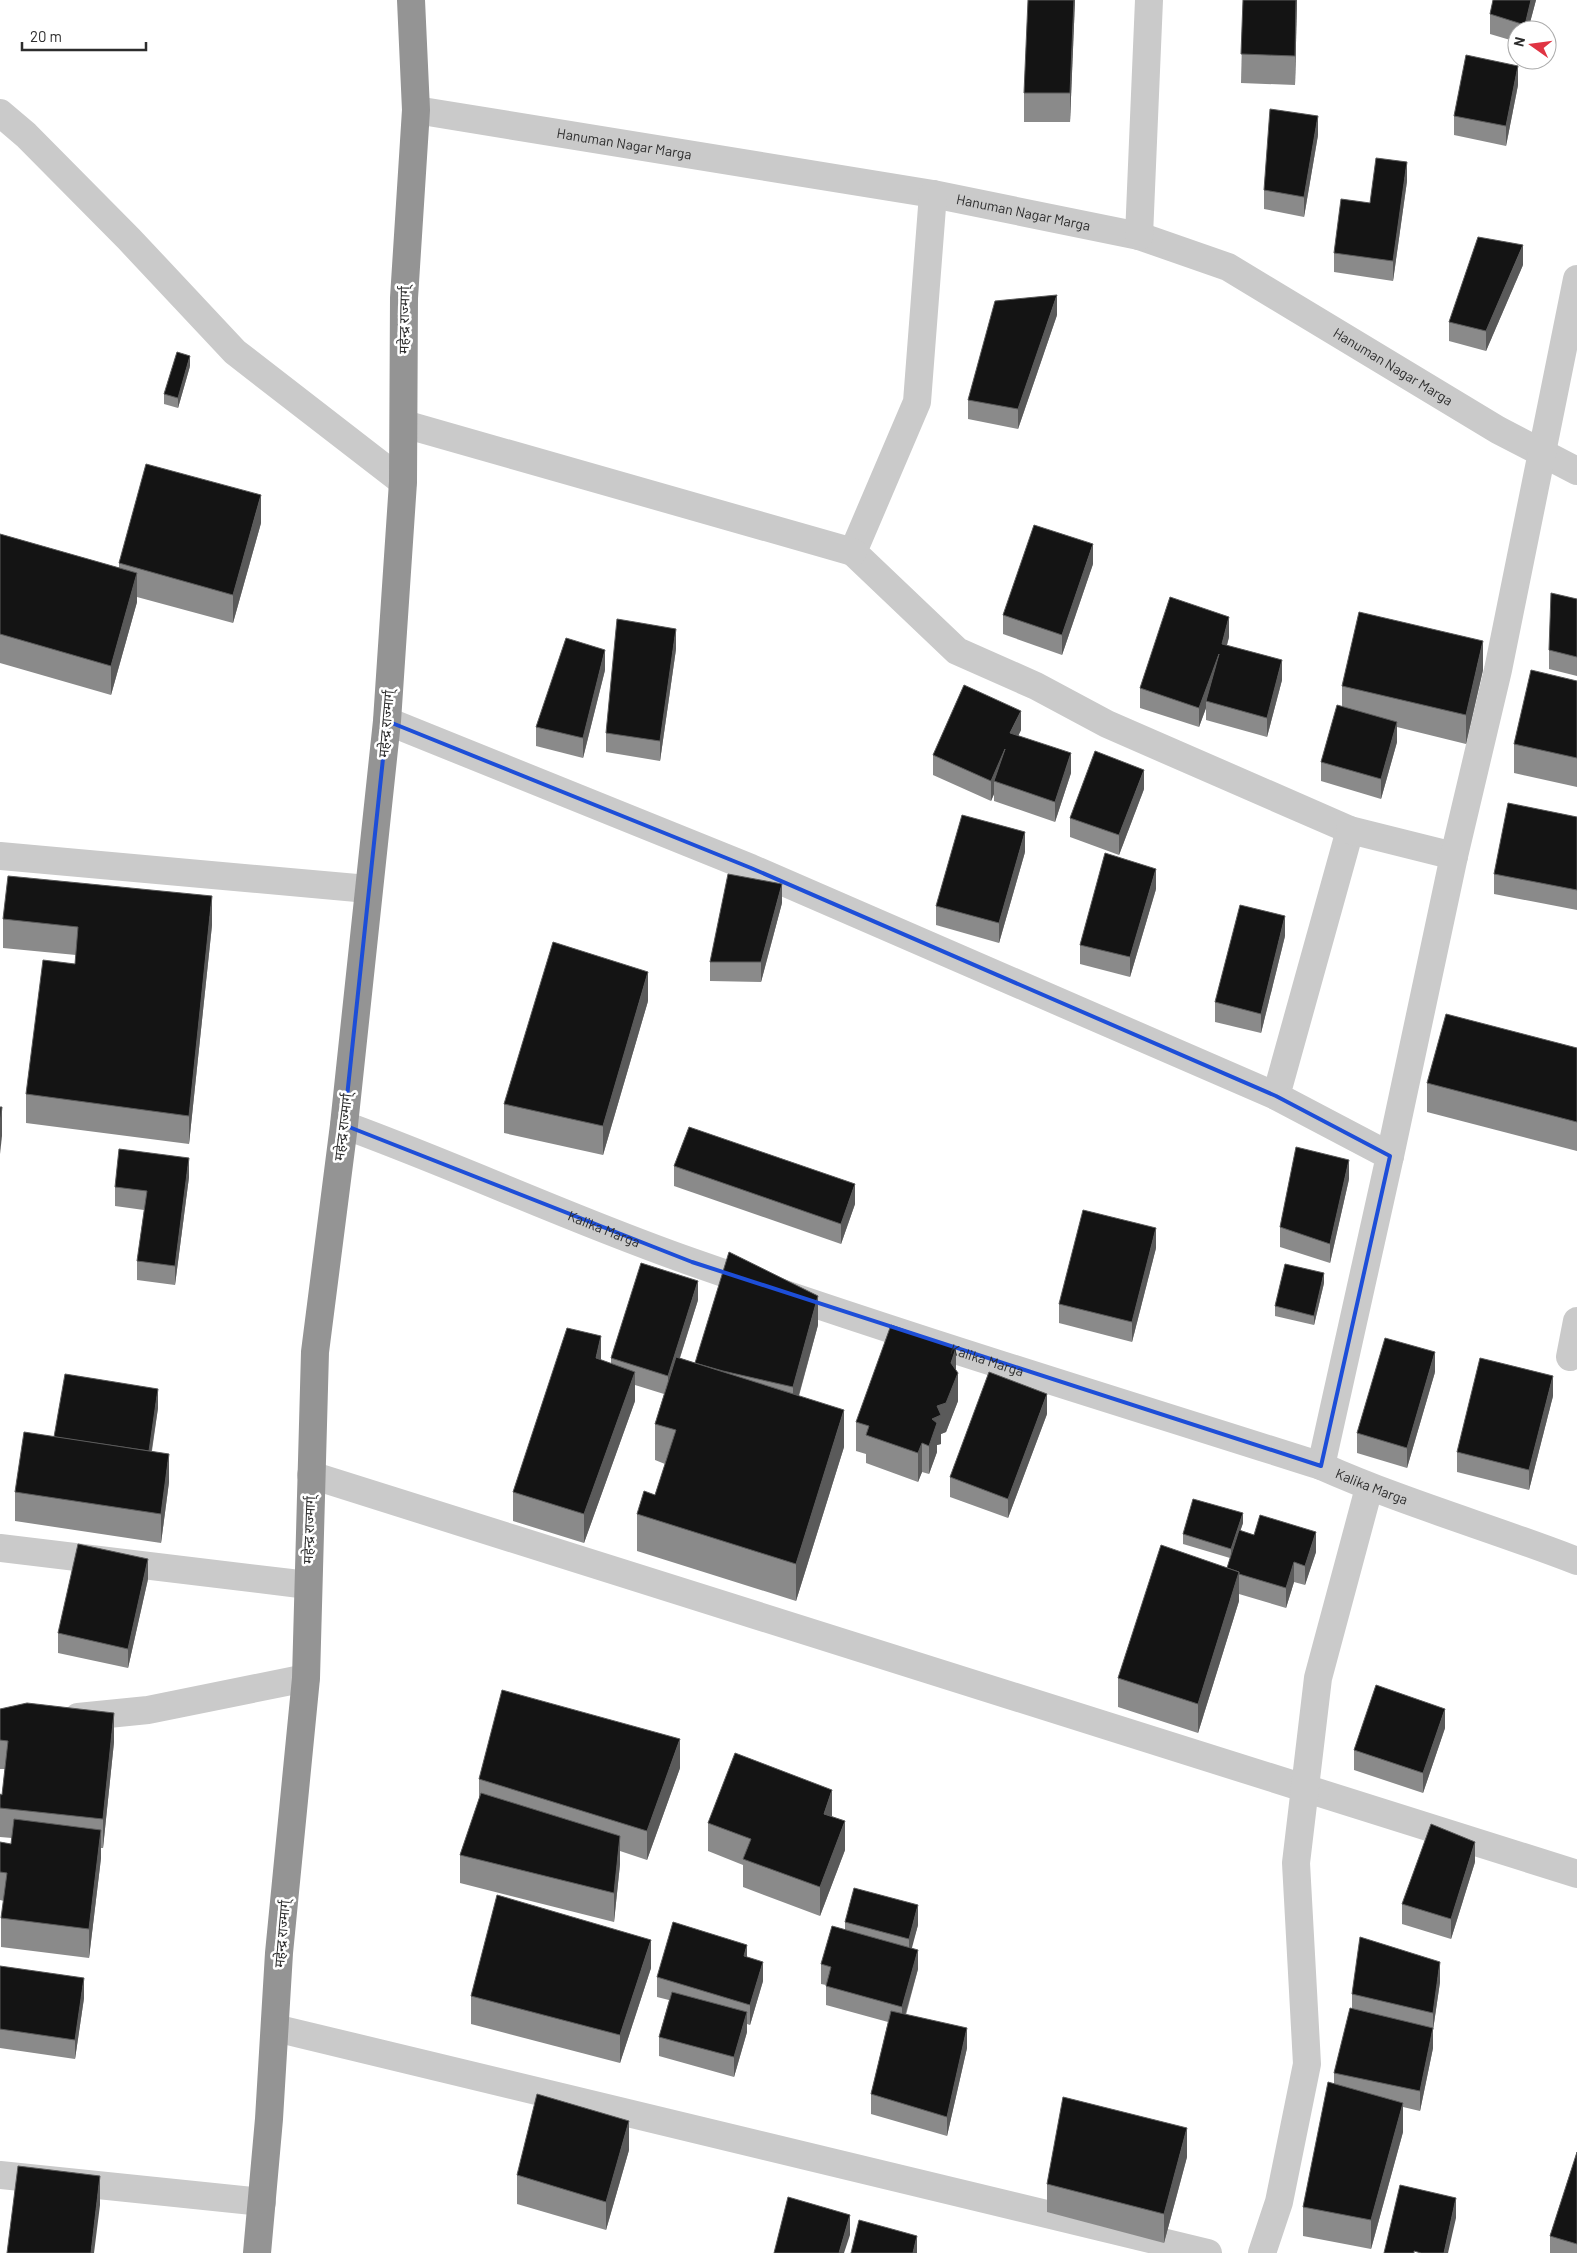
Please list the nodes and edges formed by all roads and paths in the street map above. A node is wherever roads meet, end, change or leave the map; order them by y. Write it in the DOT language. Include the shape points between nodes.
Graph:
graph roads {
  1 [pos="411,0"];
  2 [pos="1149,0"];
  3 [pos="416,110"];
  4 [pos="0,113"];
  5 [pos="933,194"];
  6 [pos="1139,236"];
  7 [pos="1577,279"];
  8 [pos="404,424"];
  9 [pos="1541,453"];
  10 [pos="1577,471"];
  11 [pos="403,482"];
  12 [pos="853,552"];
  13 [pos="387,721"];
  14 [pos="1350,830"];
  15 [pos="0,856"];
  16 [pos="1454,856"];
  17 [pos="368,888"];
  18 [pos="1276,1096"];
  19 [pos="344,1125"];
  20 [pos="1390,1156"];
  21 [pos="1577,1320"];
  22 [pos="1570,1357"];
  23 [pos="1321,1466"];
  24 [pos="311,1475"];
  25 [pos="1370,1488"];
  26 [pos="0,1548"];
  27 [pos="1577,1561"];
  28 [pos="308,1585"];
  29 [pos="306,1678"];
  30 [pos="49,1720"];
  31 [pos="1305,1788"];
  32 [pos="1577,1874"];
  33 [pos="275,2028"];
  34 [pos="0,2175"];
  35 [pos="262,2202"];
  36 [pos="257,2253"];
  37 [pos="1208,2253"];
  38 [pos="1262,2253"];
  1 -- 3 [label="highway, महेन्द्र राज्मार्ग्"];
  2 -- 6 [label="street"];
  3 -- 5 [label="street, Hanuman Nagar Marga"];
  3 -- 8 [label="highway, महेन्द्र राज्मार्ग्" via="404,298"];
  4 -- 11 [label="street" via="122,232 235,352"];
  5 -- 6 [label="street, Hanuman Nagar Marga"];
  5 -- 12 [label="street" via="917,402"];
  6 -- 9 [label="street, Hanuman Nagar Marga" via="1228,267"];
  7 -- 9 [label="street"];
  8 -- 11 [label="highway, महेन्द्र राज्मार्ग्"];
  8 -- 12 [label="street"];
  9 -- 10 [label="street, Hanuman Nagar Marga"];
  9 -- 16 [label="street" via="1498,670"];
  11 -- 13 [label="highway, महेन्द्र राज्मार्ग्"];
  12 -- 14 [label="street" via="957,652 1036,686 1107,724"];
  13 -- 17 [label="highway, महेन्द्र राज्मार्ग्"];
  13 -- 18 [label="street" via="751,868"];
  14 -- 16 [label="street"];
  14 -- 18 [label="street"];
  15 -- 17 [label="street"];
  16 -- 20 [label="street"];
  17 -- 19 [label="highway, महेन्द्र राज्मार्ग्"];
  18 -- 20 [label="street"];
  19 -- 23 [label="street, Kalika Marga" via="431,1157 563,1214 692,1262"];
  19 -- 24 [label="highway, महेन्द्र राज्मार्ग्" via="315,1352"];
  20 -- 23 [label="street"];
  21 -- 22 [label="street"];
  23 -- 25 [label="street, Kalika Marga"];
  24 -- 28 [label="highway, महेन्द्र राज्मार्ग्"];
  24 -- 31 [label="street"];
  25 -- 27 [label="street, Kalika Marga"];
  25 -- 31 [label="street" via="1318,1678"];
  26 -- 28 [label="street"];
  28 -- 29 [label="highway, महेन्द्र राज्मार्ग्"];
  29 -- 30 [label="street" via="148,1710"];
  29 -- 33 [label="highway, महेन्द्र राज्मार्ग्" via="279,1953"];
  31 -- 32 [label="street"];
  31 -- 38 [label="street" via="1296,1862 1307,2064 1280,2202"];
  33 -- 35 [label="highway, महेन्द्र राज्मार्ग्"];
  33 -- 37 [label="street"];
  34 -- 35 [label="street"];
  35 -- 36 [label="highway, महेन्द्र राज्मार्ग्"];
}
